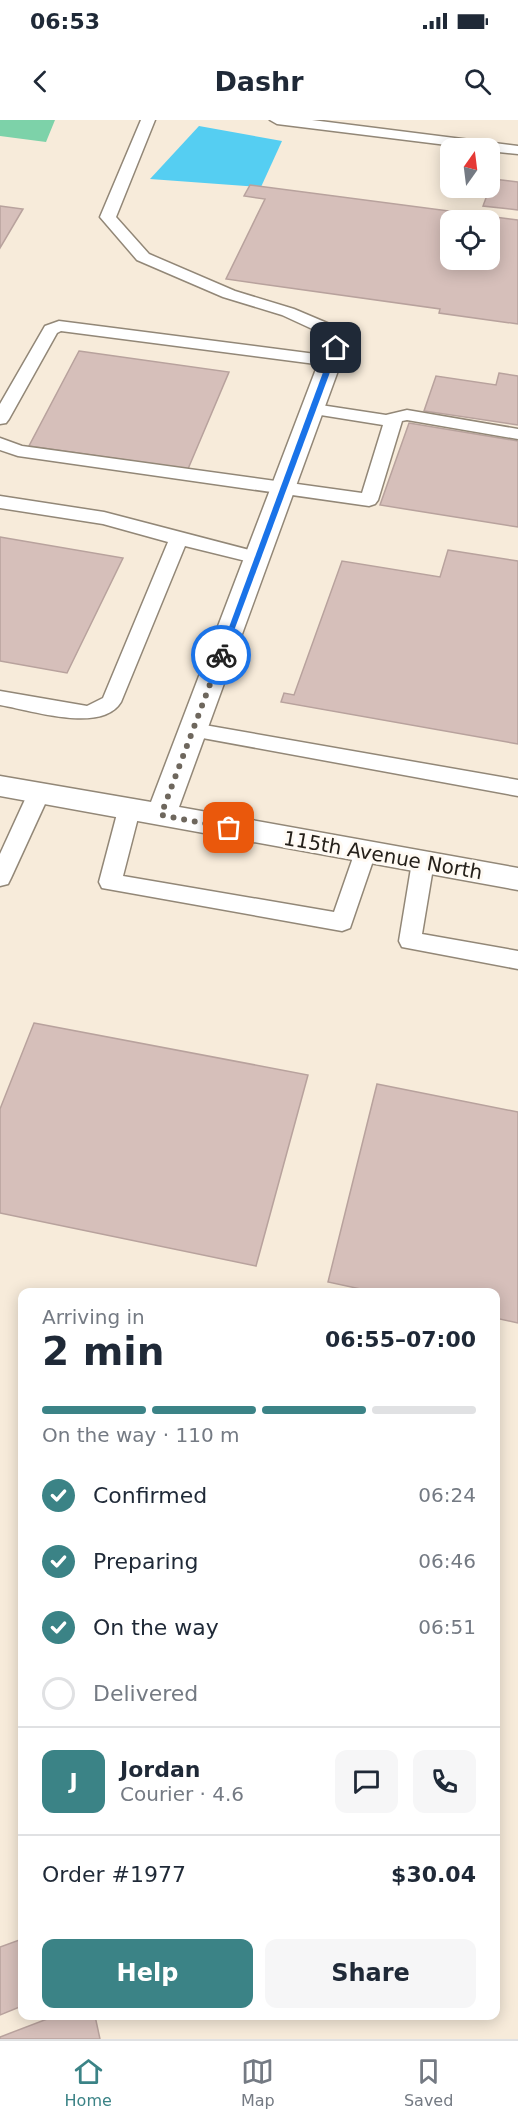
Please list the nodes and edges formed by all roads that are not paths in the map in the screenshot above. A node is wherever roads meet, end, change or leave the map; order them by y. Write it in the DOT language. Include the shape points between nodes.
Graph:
graph roads {
  1 [pos="148,120"];
  2 [pos="277,120"];
  3 [pos="518,150"];
  4 [pos="340,335"];
  5 [pos="331,361"];
  6 [pos="314,409"];
  7 [pos="0,419"];
  8 [pos="385,420"];
  9 [pos="518,434"];
  10 [pos="0,443"];
  11 [pos="284,489"];
  12 [pos="0,502"];
  13 [pos="178,539"];
  14 [pos="258,558"];
  15 [pos="0,698"];
  16 [pos="193,730"];
  17 [pos="0,786"];
  18 [pos="518,788"];
  19 [pos="39,793"];
  20 [pos="129,810"];
  21 [pos="161,815"];
  22 [pos="365,852"];
  23 [pos="423,862"];
  24 [pos="0,878"];
  25 [pos="518,879"];
  26 [pos="518,960"];
  1 -- 4 [label="lane" via="108,217 143,257"];
  2 -- 3 [label="lane"];
  4 -- 5 [label="street"];
  5 -- 6 [label="street"];
  5 -- 7 [label="lane" via="59,326 51,330"];
  6 -- 8 [label="lane"];
  6 -- 11 [label="street"];
  8 -- 9 [label="lane" via="407,415"];
  8 -- 11 [label="lane" via="393,422 369,500"];
  10 -- 11 [label="lane" via="18,451"];
  11 -- 14 [label="street"];
  12 -- 13 [label="lane" via="104,518"];
  13 -- 14 [label="lane"];
  13 -- 15 [label="lane" via="111,702 87,713"];
  14 -- 16 [label="street"];
  16 -- 18 [label="lane"];
  16 -- 21 [label="street"];
  17 -- 19 [label="street, 115th Avenue North"];
  19 -- 20 [label="street, 115th Avenue North"];
  19 -- 24 [label="lane"];
  20 -- 21 [label="street, 115th Avenue North"];
  20 -- 22 [label="lane" via="110,882 342,922"];
  21 -- 22 [label="street, 115th Avenue North"];
  22 -- 23 [label="street, 115th Avenue North"];
  23 -- 25 [label="street, 115th Avenue North"];
  23 -- 26 [label="lane" via="410,941"];
}
